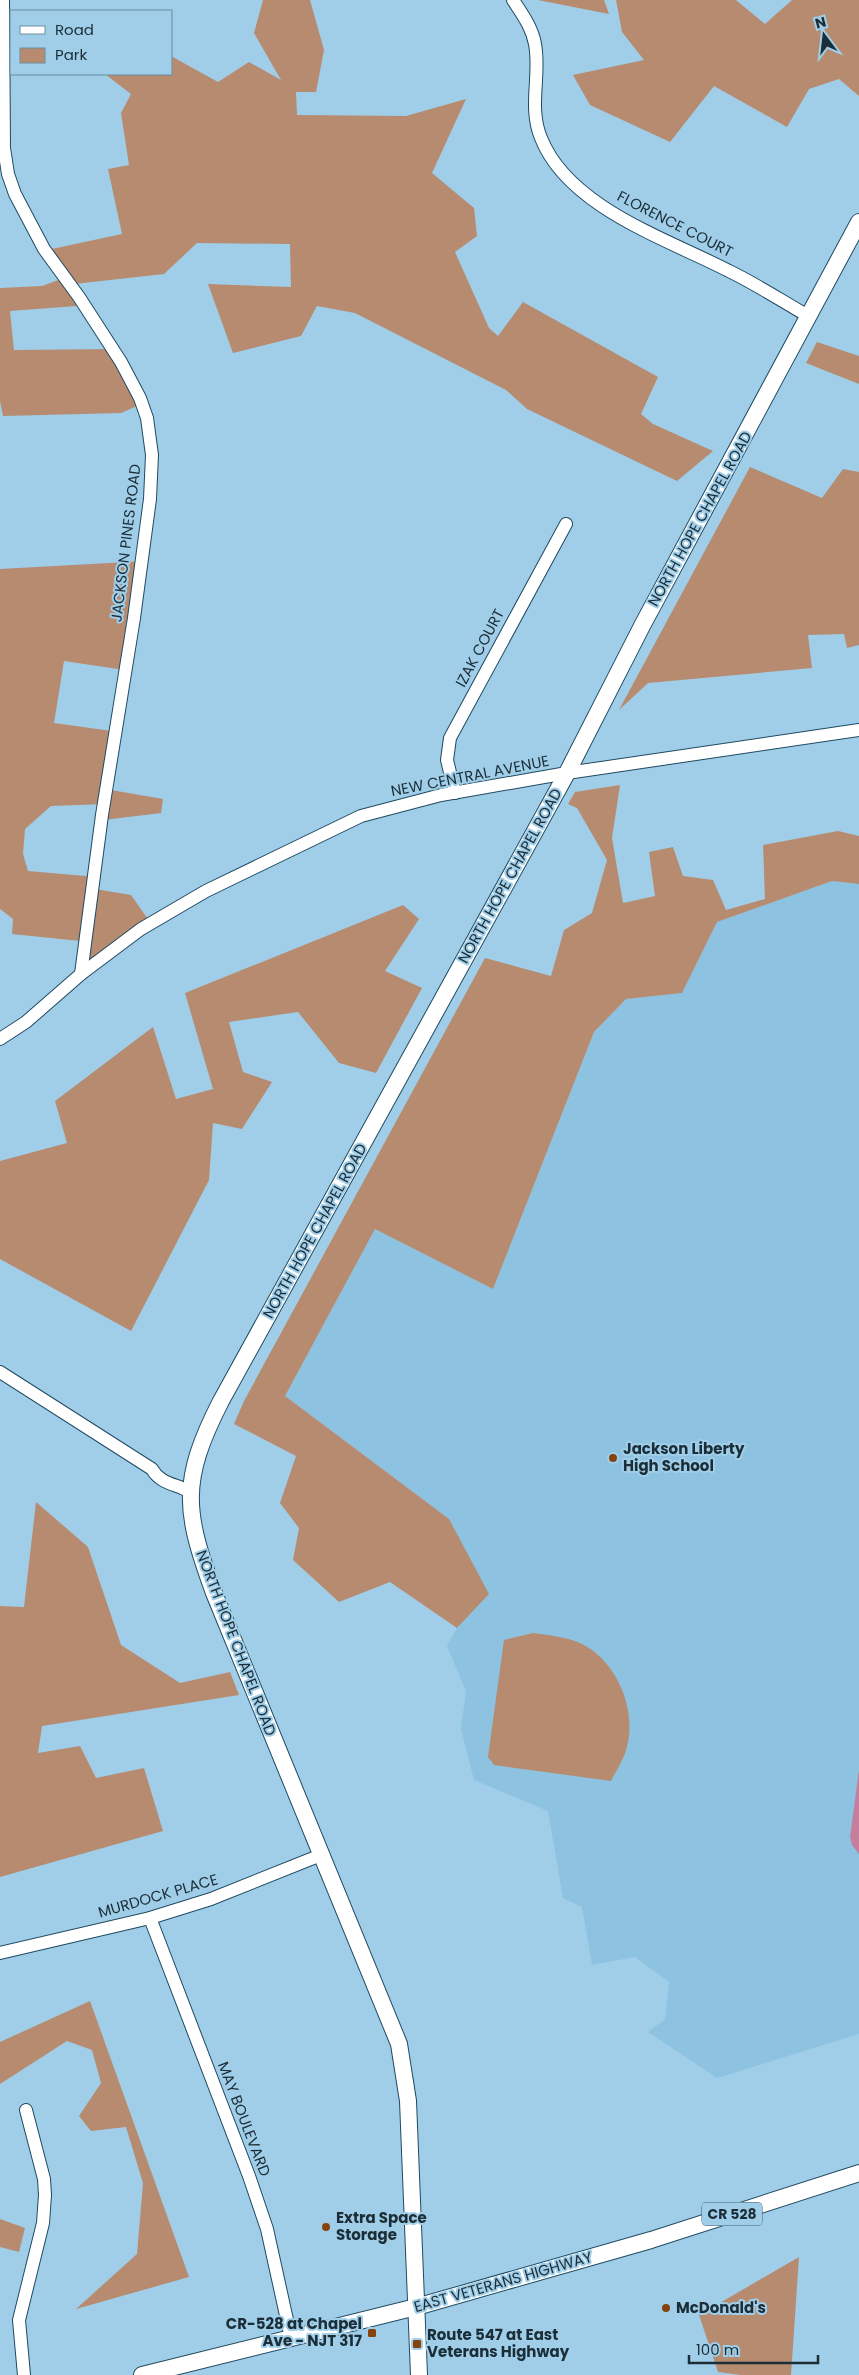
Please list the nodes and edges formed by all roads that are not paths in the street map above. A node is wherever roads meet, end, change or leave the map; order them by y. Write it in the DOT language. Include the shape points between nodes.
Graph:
graph roads {
  1 [pos="3,0"];
  2 [pos="513,0"];
  3 [pos="859,222"];
  4 [pos="808,316"];
  5 [pos="566,524"];
  6 [pos="859,730"];
  7 [pos="567,774"];
  8 [pos="455,792"];
  9 [pos="81,974"];
  10 [pos="0,1039"];
  11 [pos="0,1372"];
  12 [pos="186,1489"];
  13 [pos="320,1855"];
  14 [pos="150,1918"];
  15 [pos="0,1953"];
  16 [pos="26,2110"];
  17 [pos="859,2173"];
  18 [pos="416,2307"];
  19 [pos="291,2338"];
  20 [pos="170,2372"];
  21 [pos="24,2375"];
  22 [pos="142,2375"];
  23 [pos="419,2375"];
  1 -- 9 [label="street, JACKSON PINES ROAD" via="4,148 8,174 44,249 121,362 140,398 152,455 150,499 134,618 102,815"];
  2 -- 4 [label="street, FLORENCE COURT" via="527,21 535,45 534,111 540,137 572,183 611,212 730,271"];
  3 -- 4 [label="main road, NORTH HOPE CHAPEL ROAD"];
  4 -- 7 [label="main road, NORTH HOPE CHAPEL ROAD" via="643,624"];
  5 -- 8 [label="street, IZAK COURT" via="450,738 446,760"];
  6 -- 7 [label="street, NEW CENTRAL AVENUE"];
  7 -- 8 [label="street, NEW CENTRAL AVENUE"];
  7 -- 12 [label="main road, NORTH HOPE CHAPEL ROAD" via="221,1402 204,1434"];
  8 -- 9 [label="street, NEW CENTRAL AVENUE" via="369,814 324,833 141,929"];
  9 -- 10 [label="street, NEW CENTRAL AVENUE" via="26,1022"];
  11 -- 12 [label="street" via="152,1469 177,1480"];
  12 -- 13 [label="main road, NORTH HOPE CHAPEL ROAD" via="205,1568"];
  13 -- 14 [label="street, MURDOCK PLACE" via="211,1899"];
  13 -- 18 [label="main road, NORTH HOPE CHAPEL ROAD" via="400,2050 409,2118"];
  14 -- 15 [label="street, MURDOCK PLACE"];
  14 -- 19 [label="street, MAY BOULEVARD" via="258,2202"];
  16 -- 21 [label="street" via="46,2195 43,2223 18,2320"];
  17 -- 18 [label="main road, EAST VETERANS HIGHWAY / CR 528" via="651,2240"];
  18 -- 19 [label="main road, EAST VETERANS HIGHWAY / CR 528"];
  18 -- 23 [label="main road, NORTH HOPE CHAPEL ROAD"];
  19 -- 20 [label="main road, EAST VETERANS HIGHWAY / CR 528"];
  20 -- 22 [label="main road, EAST VETERANS HIGHWAY / CR 528"];
}
